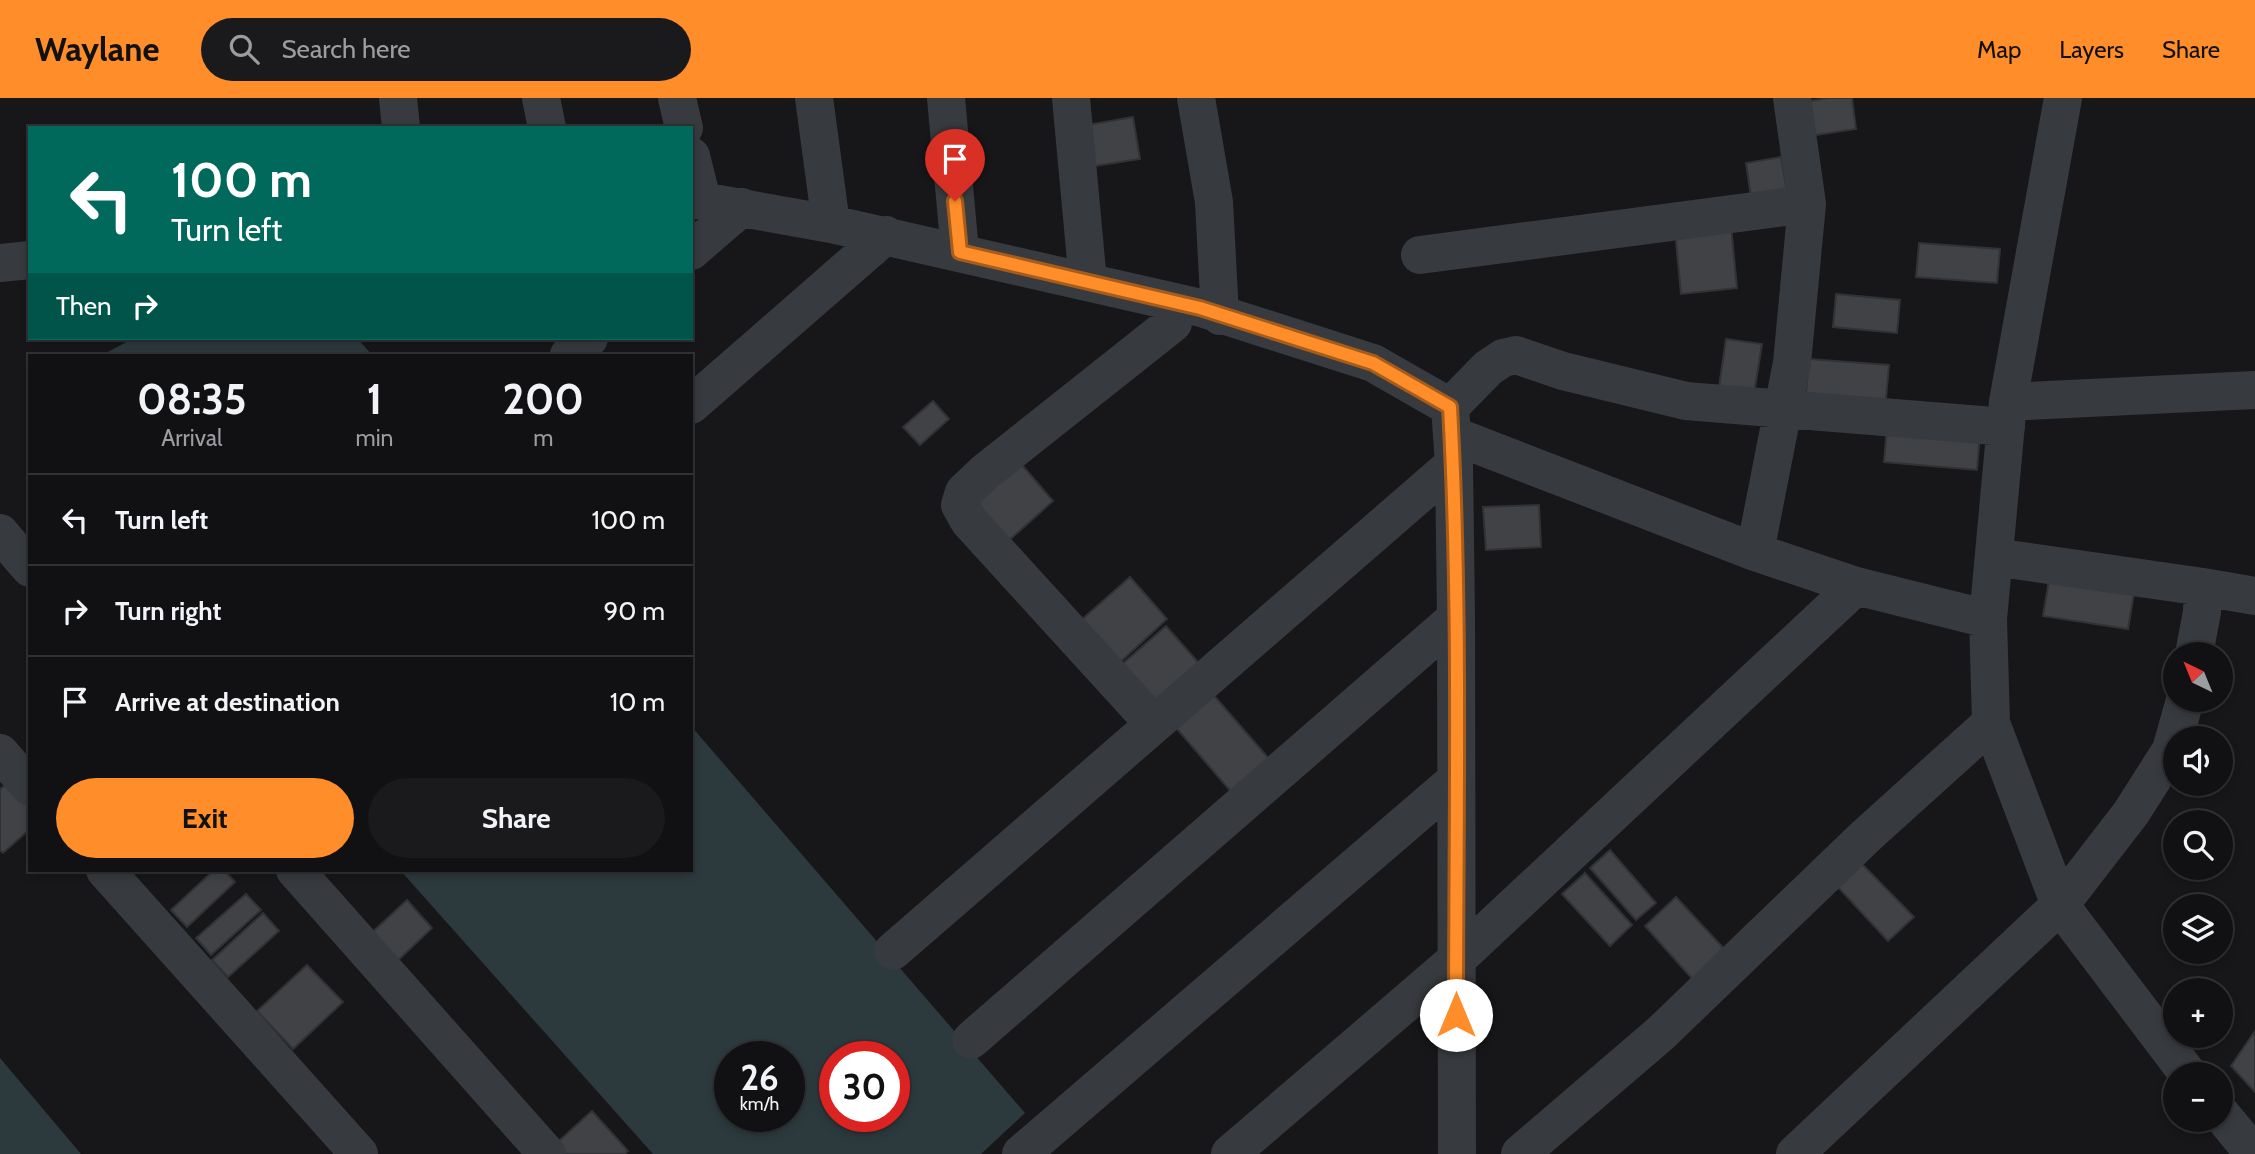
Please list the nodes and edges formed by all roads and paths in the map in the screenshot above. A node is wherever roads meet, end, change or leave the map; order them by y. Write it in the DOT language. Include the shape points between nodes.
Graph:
graph roads {
  1 [pos="398,98"];
  2 [pos="541,98"];
  3 [pos="677,98"];
  4 [pos="814,98"];
  5 [pos="946,98"];
  6 [pos="1071,98"];
  7 [pos="1196,98"];
  8 [pos="1791,98"];
  9 [pos="2063,98"];
  10 [pos="401,126"];
  11 [pos="547,126"];
  12 [pos="684,126"];
  13 [pos="693,170"];
  14 [pos="697,199"];
  15 [pos="1807,204"];
  16 [pos="742,207"];
  17 [pos="831,223"];
  18 [pos="886,235"];
  19 [pos="693,249"];
  20 [pos="960,252"];
  21 [pos="1420,255"];
  22 [pos="28,260"];
  23 [pos="0,263"];
  24 [pos="1088,282"];
  25 [pos="1220,316"];
  26 [pos="1173,323"];
  27 [pos="587,340"];
  28 [pos="570,354"];
  29 [pos="2255,390"];
  30 [pos="693,403"];
  31 [pos="1783,409"];
  32 [pos="2007,414"];
  33 [pos="1452,435"];
  34 [pos="0,533"];
  35 [pos="1755,552"];
  36 [pos="1994,557"];
  37 [pos="28,566"];
  38 [pos="1856,586"];
  39 [pos="2203,587"];
  40 [pos="2255,596"];
  41 [pos="1456,618"];
  42 [pos="1988,618"];
  43 [pos="2196,642"];
  44 [pos="2182,712"];
  45 [pos="1991,723"];
  46 [pos="1154,724"];
  47 [pos="0,753"];
  48 [pos="1456,780"];
  49 [pos="28,784"];
  50 [pos="106,872"];
  51 [pos="297,872"];
  52 [pos="2060,905"];
  53 [pos="892,951"];
  54 [pos="1456,960"];
  55 [pos="971,1040"];
  56 [pos="2179,1062"];
  57 [pos="2233,1129"];
  58 [pos="359,1154"];
  59 [pos="547,1154"];
  60 [pos="1021,1154"];
  61 [pos="1230,1154"];
  62 [pos="1457,1154"];
  63 [pos="1520,1154"];
  64 [pos="1795,1154"];
  65 [pos="2254,1154"];
  1 -- 10 [label="street"];
  2 -- 11 [label="street"];
  3 -- 12 [label="street"];
  4 -- 17 [label="street"];
  5 -- 20 [label="street"];
  6 -- 24 [label="street"];
  7 -- 25 [label="street" via="1214,202"];
  8 -- 15 [label="street"];
  9 -- 32 [label="street"];
  13 -- 14 [label="street"];
  14 -- 16 [label="street"];
  15 -- 21 [label="street"];
  15 -- 31 [label="street" via="1792,363"];
  16 -- 17 [label="street"];
  16 -- 19 [label="street"];
  17 -- 18 [label="street"];
  18 -- 20 [label="street"];
  18 -- 30 [label="street"];
  20 -- 24 [label="street"];
  22 -- 23 [label="street"];
  24 -- 25 [label="street"];
  25 -- 33 [label="street" via="1373,363"];
  26 -- 46 [label="street" via="984,473 964,492 960,505 969,521"];
  27 -- 28 [label="street"];
  29 -- 32 [label="street"];
  31 -- 32 [label="street"];
  31 -- 33 [label="street" via="1686,401 1516,355 1488,368"];
  31 -- 35 [label="street"];
  32 -- 36 [label="street"];
  33 -- 35 [label="street"];
  33 -- 41 [label="street"];
  33 -- 46 [label="street"];
  34 -- 37 [label="street"];
  35 -- 38 [label="street"];
  36 -- 39 [label="street"];
  36 -- 42 [label="street"];
  38 -- 42 [label="street"];
  38 -- 54 [label="street"];
  39 -- 40 [label="street"];
  39 -- 43 [label="street"];
  41 -- 48 [label="street"];
  41 -- 55 [label="street"];
  42 -- 45 [label="street"];
  44 -- 52 [label="street" via="2171,750 2131,813"];
  45 -- 52 [label="street"];
  45 -- 63 [label="street" via="1660,1034"];
  46 -- 53 [label="street"];
  47 -- 49 [label="street"];
  48 -- 54 [label="street"];
  48 -- 60 [label="street"];
  50 -- 58 [label="street"];
  51 -- 59 [label="street"];
  52 -- 56 [label="street"];
  52 -- 64 [label="street"];
  54 -- 61 [label="street"];
  54 -- 62 [label="street"];
  57 -- 65 [label="street"];
}
